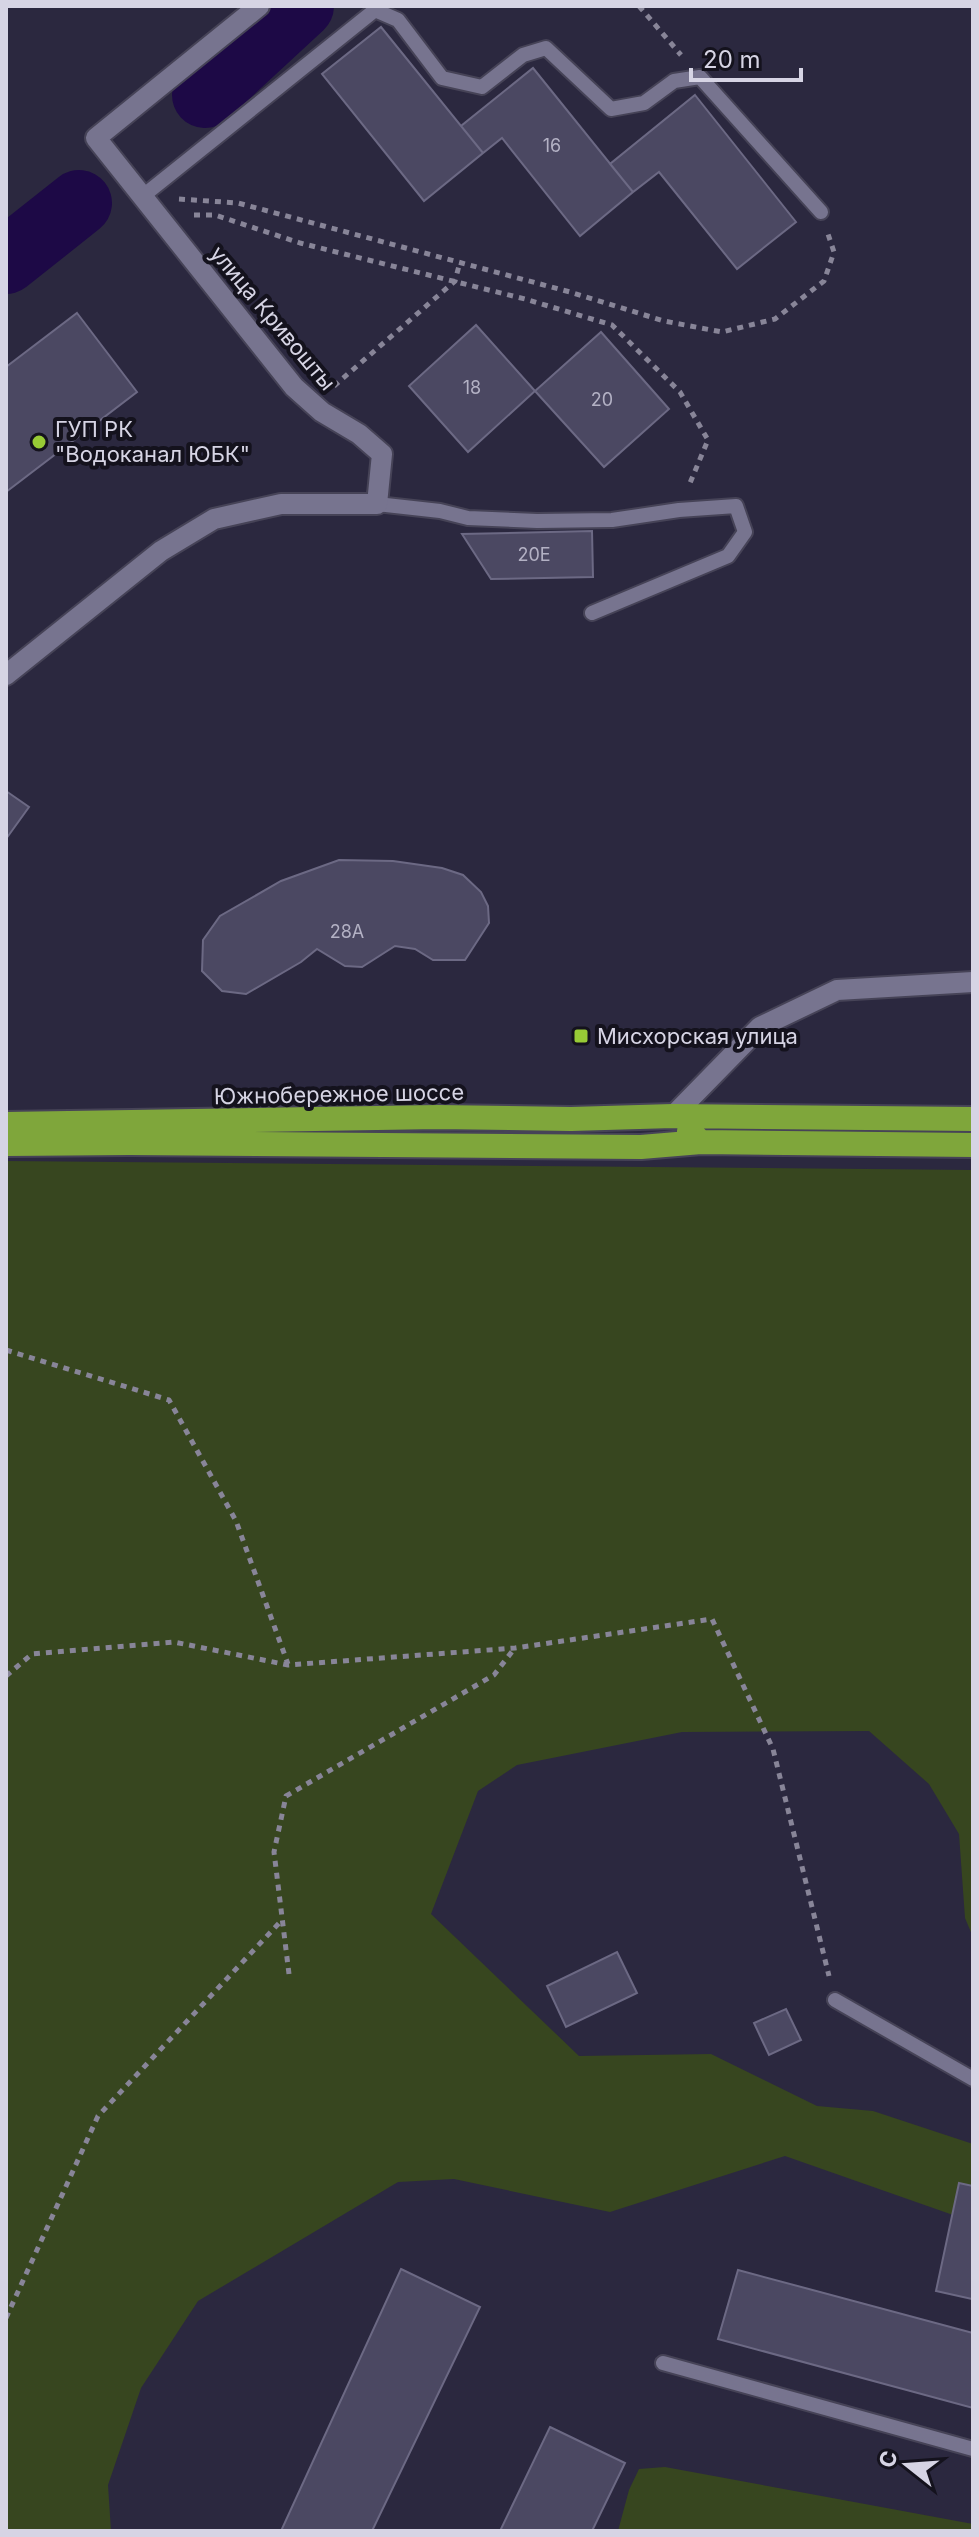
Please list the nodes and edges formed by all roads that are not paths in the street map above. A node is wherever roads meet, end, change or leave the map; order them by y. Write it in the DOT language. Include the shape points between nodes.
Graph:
graph roads {
  1 [pos="259,6"];
  2 [pos="143,196"];
  3 [pos="821,212"];
  4 [pos="377,504"];
  5 [pos="592,613"];
  6 [pos="6,675"];
  7 [pos="973,982"];
  8 [pos="673,1116"];
  9 [pos="973,1119"];
  10 [pos="6,1124"];
  11 [pos="701,1142"];
  12 [pos="6,1144"];
  13 [pos="973,1145"];
  14 [pos="641,1147"];
  15 [pos="835,2000"];
  16 [pos="973,2079"];
  17 [pos="663,2363"];
  18 [pos="973,2449"];
  1 -- 2 [label="street, улица Кривошты" via="96,138"];
  2 -- 3 [label="lane" via="375,10 398,20 442,78 482,87 523,55 546,48 611,109 644,103 674,81 700,77"];
  2 -- 4 [label="street, улица Кривошты" via="294,387 382,454"];
  4 -- 5 [label="lane" via="468,518 537,521 612,520 736,506 745,532 728,556"];
  4 -- 6 [label="street" via="281,504 214,519 161,551"];
  7 -- 8 [label="street" via="837,990 760,1027"];
  8 -- 9 [label="highway, Южнобережное шоссе"];
  8 -- 10 [label="highway, Южнобережное шоссе"];
  8 -- 11 [label="highway"];
  8 -- 14 [label="highway"];
  11 -- 13 [label="highway"];
  11 -- 14 [label="highway"];
  12 -- 14 [label="highway"];
  15 -- 16 [label="lane"];
  17 -- 18 [label="lane"];
}
